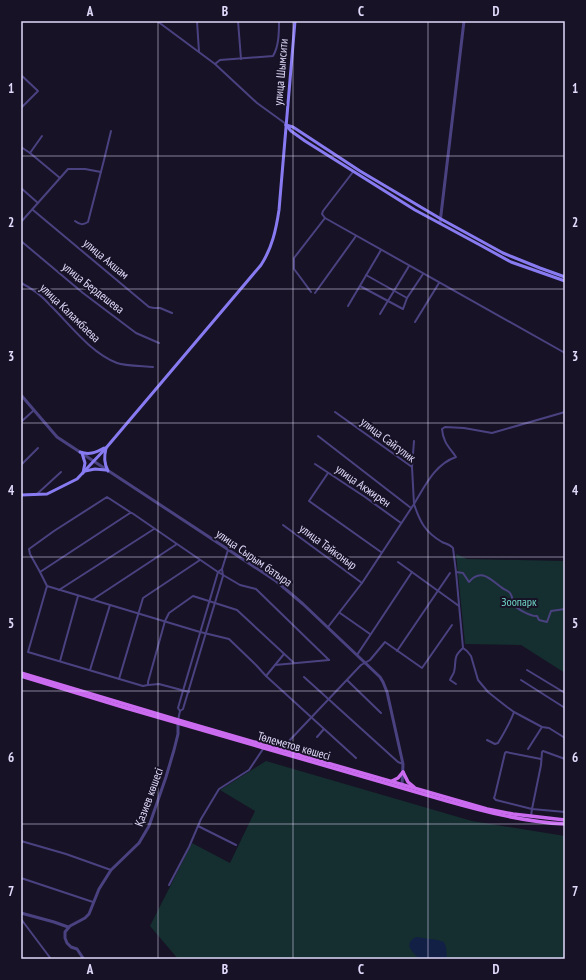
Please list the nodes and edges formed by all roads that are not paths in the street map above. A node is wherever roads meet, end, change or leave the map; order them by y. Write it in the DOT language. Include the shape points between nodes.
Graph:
graph roads {
  1 [pos="157,21"];
  2 [pos="197,21"];
  3 [pos="238,21"];
  4 [pos="279,21"];
  5 [pos="295,21"];
  6 [pos="464,21"];
  7 [pos="199,52"];
  8 [pos="241,59"];
  9 [pos="215,64"];
  10 [pos="21,75"];
  11 [pos="21,108"];
  12 [pos="286,125"];
  13 [pos="111,131"];
  14 [pos="42,136"];
  15 [pos="21,147"];
  16 [pos="30,153"];
  17 [pos="101,172"];
  18 [pos="353,172"];
  19 [pos="60,178"];
  20 [pos="21,188"];
  21 [pos="38,203"];
  22 [pos="33,210"];
  23 [pos="325,218"];
  24 [pos="441,219"];
  25 [pos="75,221"];
  26 [pos="21,222"];
  27 [pos="440,223"];
  28 [pos="356,236"];
  29 [pos="21,241"];
  30 [pos="381,250"];
  31 [pos="409,266"];
  32 [pos="423,274"];
  33 [pos="366,275"];
  34 [pos="565,277"];
  35 [pos="565,281"];
  36 [pos="439,283"];
  37 [pos="21,284"];
  38 [pos="360,286"];
  39 [pos="394,291"];
  40 [pos="311,292"];
  41 [pos="315,293"];
  42 [pos="407,298"];
  43 [pos="388,301"];
  44 [pos="348,306"];
  45 [pos="172,313"];
  46 [pos="380,314"];
  47 [pos="416,322"];
  48 [pos="159,342"];
  49 [pos="565,353"];
  50 [pos="153,367"];
  51 [pos="21,395"];
  52 [pos="34,410"];
  53 [pos="335,412"];
  54 [pos="565,412"];
  55 [pos="21,422"];
  56 [pos="318,436"];
  57 [pos="414,441"];
  58 [pos="106,447"];
  59 [pos="38,448"];
  60 [pos="81,452"];
  61 [pos="93,461"];
  62 [pos="315,464"];
  63 [pos="21,465"];
  64 [pos="412,467"];
  65 [pos="107,470"];
  66 [pos="61,472"];
  67 [pos="84,472"];
  68 [pos="328,473"];
  69 [pos="21,495"];
  70 [pos="36,495"];
  71 [pos="414,504"];
  72 [pos="411,508"];
  73 [pos="131,513"];
  74 [pos="401,523"];
  75 [pos="283,525"];
  76 [pos="154,529"];
  77 [pos="177,544"];
  78 [pos="228,550"];
  79 [pos="381,552"];
  80 [pos="200,560"];
  81 [pos="398,562"];
  82 [pos="222,569"];
  83 [pos="40,572"];
  84 [pos="218,572"];
  85 [pos="412,572"];
  86 [pos="456,572"];
  87 [pos="450,573"];
  88 [pos="224,576"];
  89 [pos="362,583"];
  90 [pos="47,586"];
  91 [pos="59,590"];
  92 [pos="438,591"];
  93 [pos="78,596"];
  94 [pos="92,600"];
  95 [pos="209,600"];
  96 [pos="215,602"];
  97 [pos="110,605"];
  98 [pos="459,606"];
  99 [pos="565,609"];
  100 [pos="138,613"];
  101 [pos="340,613"];
  102 [pos="165,621"];
  103 [pos="452,624"];
  104 [pos="328,627"];
  105 [pos="200,632"];
  106 [pos="207,633"];
  107 [pos="370,634"];
  108 [pos="463,648"];
  109 [pos="397,651"];
  110 [pos="284,654"];
  111 [pos="357,655"];
  112 [pos="60,661"];
  113 [pos="294,663"];
  114 [pos="365,663"];
  115 [pos="275,665"];
  116 [pos="90,670"];
  117 [pos="527,670"];
  118 [pos="21,673"];
  119 [pos="21,676"];
  120 [pos="266,676"];
  121 [pos="304,677"];
  122 [pos="119,679"];
  123 [pos="347,680"];
  124 [pos="521,680"];
  125 [pos="456,684"];
  126 [pos="148,685"];
  127 [pos="183,690"];
  128 [pos="189,692"];
  129 [pos="565,694"];
  130 [pos="329,698"];
  131 [pos="565,708"];
  132 [pos="180,711"];
  133 [pos="514,712"];
  134 [pos="381,713"];
  135 [pos="311,717"];
  136 [pos="178,721"];
  137 [pos="542,727"];
  138 [pos="324,729"];
  139 [pos="222,734"];
  140 [pos="317,737"];
  141 [pos="565,738"];
  142 [pos="487,740"];
  143 [pos="264,748"];
  144 [pos="528,749"];
  145 [pos="285,750"];
  146 [pos="356,758"];
  147 [pos="541,759"];
  148 [pos="565,759"];
  149 [pos="403,764"];
  150 [pos="403,772"];
  151 [pos="391,781"];
  152 [pos="402,786"];
  153 [pos="416,788"];
  154 [pos="532,809"];
  155 [pos="565,812"];
  156 [pos="531,817"];
  157 [pos="565,820"];
  158 [pos="565,824"];
  159 [pos="198,826"];
  160 [pos="21,841"];
  161 [pos="236,845"];
  162 [pos="112,870"];
  163 [pos="21,878"];
  164 [pos="169,885"];
  165 [pos="93,902"];
  166 [pos="21,913"];
  167 [pos="21,919"];
  168 [pos="68,927"];
  169 [pos="51,959"];
  170 [pos="83,959"];
  1 -- 7 [label="street"];
  2 -- 7 [label="street"];
  3 -- 8 [label="street"];
  4 -- 8 [label="street" via="276,52 273,56"];
  5 -- 12 [label="main road, улица Шымсити"];
  6 -- 24 [label="street"];
  7 -- 9 [label="street"];
  8 -- 9 [label="street" via="220,60"];
  9 -- 12 [label="street" via="257,103"];
  10 -- 11 [label="street" via="38,91"];
  12 -- 18 [label="main road" via="305,141"];
  12 -- 24 [label="main road"];
  12 -- 58 [label="main road, улица Шымсити" via="276,230 266,257"];
  13 -- 17 [label="street"];
  14 -- 16 [label="street"];
  15 -- 16 [label="street"];
  16 -- 19 [label="street"];
  17 -- 19 [label="street" via="85,168 68,169"];
  17 -- 25 [label="street" via="88,222 84,225"];
  18 -- 23 [label="street" via="323,211"];
  18 -- 27 [label="main road"];
  19 -- 21 [label="street"];
  20 -- 21 [label="street"];
  21 -- 22 [label="street"];
  22 -- 26 [label="street"];
  22 -- 45 [label="street, улица Акшам" via="149,307"];
  23 -- 28 [label="street"];
  23 -- 40 [label="street" via="294,258 294,269"];
  24 -- 27 [label="street"];
  24 -- 34 [label="main road" via="503,253"];
  27 -- 35 [label="main road" via="511,262"];
  28 -- 30 [label="street"];
  28 -- 41 [label="street"];
  29 -- 48 [label="street, улица Бердешева" via="136,333"];
  30 -- 31 [label="street"];
  30 -- 33 [label="street"];
  31 -- 32 [label="street"];
  31 -- 39 [label="street"];
  32 -- 36 [label="street"];
  32 -- 42 [label="street"];
  33 -- 38 [label="street"];
  33 -- 39 [label="street"];
  36 -- 47 [label="street"];
  36 -- 49 [label="street"];
  37 -- 50 [label="street, улица Каламбаева" via="42,296 100,354 118,363"];
  38 -- 43 [label="street"];
  38 -- 44 [label="street"];
  39 -- 42 [label="street"];
  39 -- 43 [label="street"];
  42 -- 43 [label="street" via="403,310"];
  43 -- 46 [label="street"];
  51 -- 52 [label="street, улица Сырым батыра"];
  52 -- 55 [label="street"];
  52 -- 60 [label="street, улица Сырым батыра" via="57,437"];
  53 -- 64 [label="street, улица Сайгулик"];
  54 -- 71 [label="street" via="492,434 445,427 442,429 444,439 456,456 434,472"];
  56 -- 72 [label="street"];
  57 -- 64 [label="street"];
  58 -- 60 [label="main road" via="92,453"];
  58 -- 61 [label="main road, улица Шымсити"];
  58 -- 65 [label="main road" via="104,459"];
  59 -- 63 [label="street"];
  60 -- 61 [label="street, улица Сырым батыра"];
  60 -- 67 [label="main road" via="85,463"];
  61 -- 65 [label="street, улица Сырым батыра"];
  61 -- 67 [label="main road, улица Шымсити"];
  62 -- 68 [label="street, улица Акжирен"];
  64 -- 71 [label="street, улица Сайгулик"];
  65 -- 67 [label="main road" via="95,469"];
  65 -- 78 [label="street, улица Сырым батыра"];
  66 -- 70 [label="street"];
  67 -- 70 [label="main road" via="77,479 47,494"];
  68 -- 74 [label="street, улица Акжирен"];
  68 -- 79 [label="street" via="309,501"];
  69 -- 70 [label="main road"];
  71 -- 72 [label="street"];
  71 -- 86 [label="street, улица Сайгулик" via="419,519 428,532 453,548"];
  72 -- 74 [label="street"];
  73 -- 76 [label="street"];
  73 -- 83 [label="street"];
  73 -- 83 [label="street" via="106,498 30,548 30,554"];
  74 -- 79 [label="street"];
  75 -- 89 [label="street, улица Тайконыр"];
  76 -- 77 [label="street"];
  76 -- 91 [label="street"];
  77 -- 80 [label="street"];
  77 -- 94 [label="street"];
  78 -- 82 [label="street"];
  78 -- 104 [label="street, улица Сырым батыра" via="276,581"];
  79 -- 89 [label="street"];
  80 -- 84 [label="street"];
  80 -- 100 [label="street" via="143,597"];
  81 -- 85 [label="street"];
  82 -- 84 [label="street"];
  82 -- 88 [label="street"];
  83 -- 90 [label="street"];
  84 -- 88 [label="street"];
  84 -- 95 [label="street"];
  85 -- 92 [label="street"];
  85 -- 107 [label="street"];
  86 -- 98 [label="street"];
  86 -- 99 [label="street" via="463,573 469,582 474,577 483,575 491,579 510,593 516,606 537,616 539,620 547,622 551,611"];
  87 -- 92 [label="street"];
  88 -- 96 [label="street"];
  88 -- 113 [label="street" via="256,590 329,660"];
  89 -- 101 [label="street"];
  90 -- 91 [label="street"];
  90 -- 112 [label="street" via="28,652"];
  91 -- 93 [label="street"];
  92 -- 98 [label="street"];
  92 -- 109 [label="street"];
  93 -- 94 [label="street"];
  93 -- 112 [label="street"];
  94 -- 97 [label="street"];
  95 -- 96 [label="street"];
  95 -- 102 [label="street" via="193,596 169,613"];
  95 -- 105 [label="street"];
  96 -- 106 [label="street"];
  96 -- 110 [label="street" via="237,610"];
  97 -- 100 [label="street"];
  97 -- 116 [label="street"];
  98 -- 108 [label="street"];
  100 -- 102 [label="street"];
  100 -- 122 [label="street"];
  101 -- 104 [label="street"];
  101 -- 107 [label="street"];
  102 -- 105 [label="street"];
  102 -- 126 [label="street"];
  103 -- 109 [label="street" via="422,668"];
  104 -- 111 [label="street, улица Сырым батыра"];
  105 -- 106 [label="street"];
  105 -- 127 [label="street"];
  106 -- 120 [label="street" via="229,639"];
  106 -- 128 [label="street"];
  107 -- 111 [label="street"];
  108 -- 125 [label="street" via="455,658 454,672 450,678"];
  108 -- 133 [label="street" via="470,656 478,680 488,692"];
  109 -- 114 [label="street" via="385,642"];
  110 -- 113 [label="street"];
  110 -- 115 [label="street"];
  111 -- 114 [label="street, улица Сырым батыра"];
  112 -- 116 [label="street"];
  113 -- 115 [label="street"];
  114 -- 123 [label="street"];
  114 -- 149 [label="street, улица Сырым батыра" via="380,677 385,687"];
  115 -- 120 [label="street"];
  116 -- 122 [label="street"];
  117 -- 129 [label="street"];
  118 -- 136 [label="main road, Төлеметов көшесі"];
  119 -- 136 [label="main road, Төлеметов көшесі"];
  120 -- 135 [label="street"];
  121 -- 130 [label="street"];
  122 -- 126 [label="street"];
  123 -- 130 [label="street"];
  123 -- 134 [label="street"];
  124 -- 131 [label="street"];
  126 -- 127 [label="street" via="159,684"];
  127 -- 128 [label="street"];
  127 -- 132 [label="street" via="178,708"];
  128 -- 132 [label="street"];
  130 -- 135 [label="street"];
  130 -- 149 [label="street"];
  132 -- 136 [label="street"];
  133 -- 137 [label="street"];
  133 -- 142 [label="street" via="498,743"];
  135 -- 138 [label="street"];
  135 -- 145 [label="street" via="288,742"];
  136 -- 139 [label="main road, Төлеметов көшесі"];
  136 -- 162 [label="street, Қазиев көшесі" via="174,750 150,826 139,843"];
  137 -- 141 [label="street" via="549,728"];
  137 -- 144 [label="street"];
  138 -- 140 [label="street"];
  138 -- 146 [label="street"];
  139 -- 143 [label="main road, Төлеметов көшесі"];
  139 -- 145 [label="main road, Төлеметов көшесі"];
  143 -- 152 [label="main road, Төлеметов көшесі"];
  143 -- 159 [label="street" via="249,770 218,789"];
  145 -- 151 [label="main road, Төлеметов көшесі"];
  147 -- 148 [label="street" via="543,751"];
  147 -- 154 [label="street"];
  147 -- 154 [label="street" via="506,752 494,798"];
  149 -- 150 [label="street, улица Сырым батыра"];
  150 -- 151 [label="main road"];
  150 -- 152 [label="street, улица Сырым батыра"];
  150 -- 153 [label="main road" via="408,782"];
  151 -- 152 [label="main road, Төлеметов көшесі"];
  152 -- 153 [label="main road, Төлеметов көшесі"];
  152 -- 158 [label="main road, Төлеметов көшесі" via="493,813 535,822"];
  153 -- 156 [label="main road, Төлеметов көшесі" via="487,809"];
  154 -- 155 [label="street"];
  154 -- 156 [label="street"];
  156 -- 157 [label="main road, Төлеметов көшесі"];
  159 -- 161 [label="street"];
  159 -- 164 [label="street"];
  160 -- 162 [label="street"];
  162 -- 165 [label="street, Қазиев көшесі"];
  163 -- 165 [label="street"];
  165 -- 168 [label="street, Қазиев көшесі" via="89,914"];
  166 -- 168 [label="street"];
  167 -- 169 [label="street"];
  168 -- 170 [label="street" via="65,938 67,943 77,949"];
}
